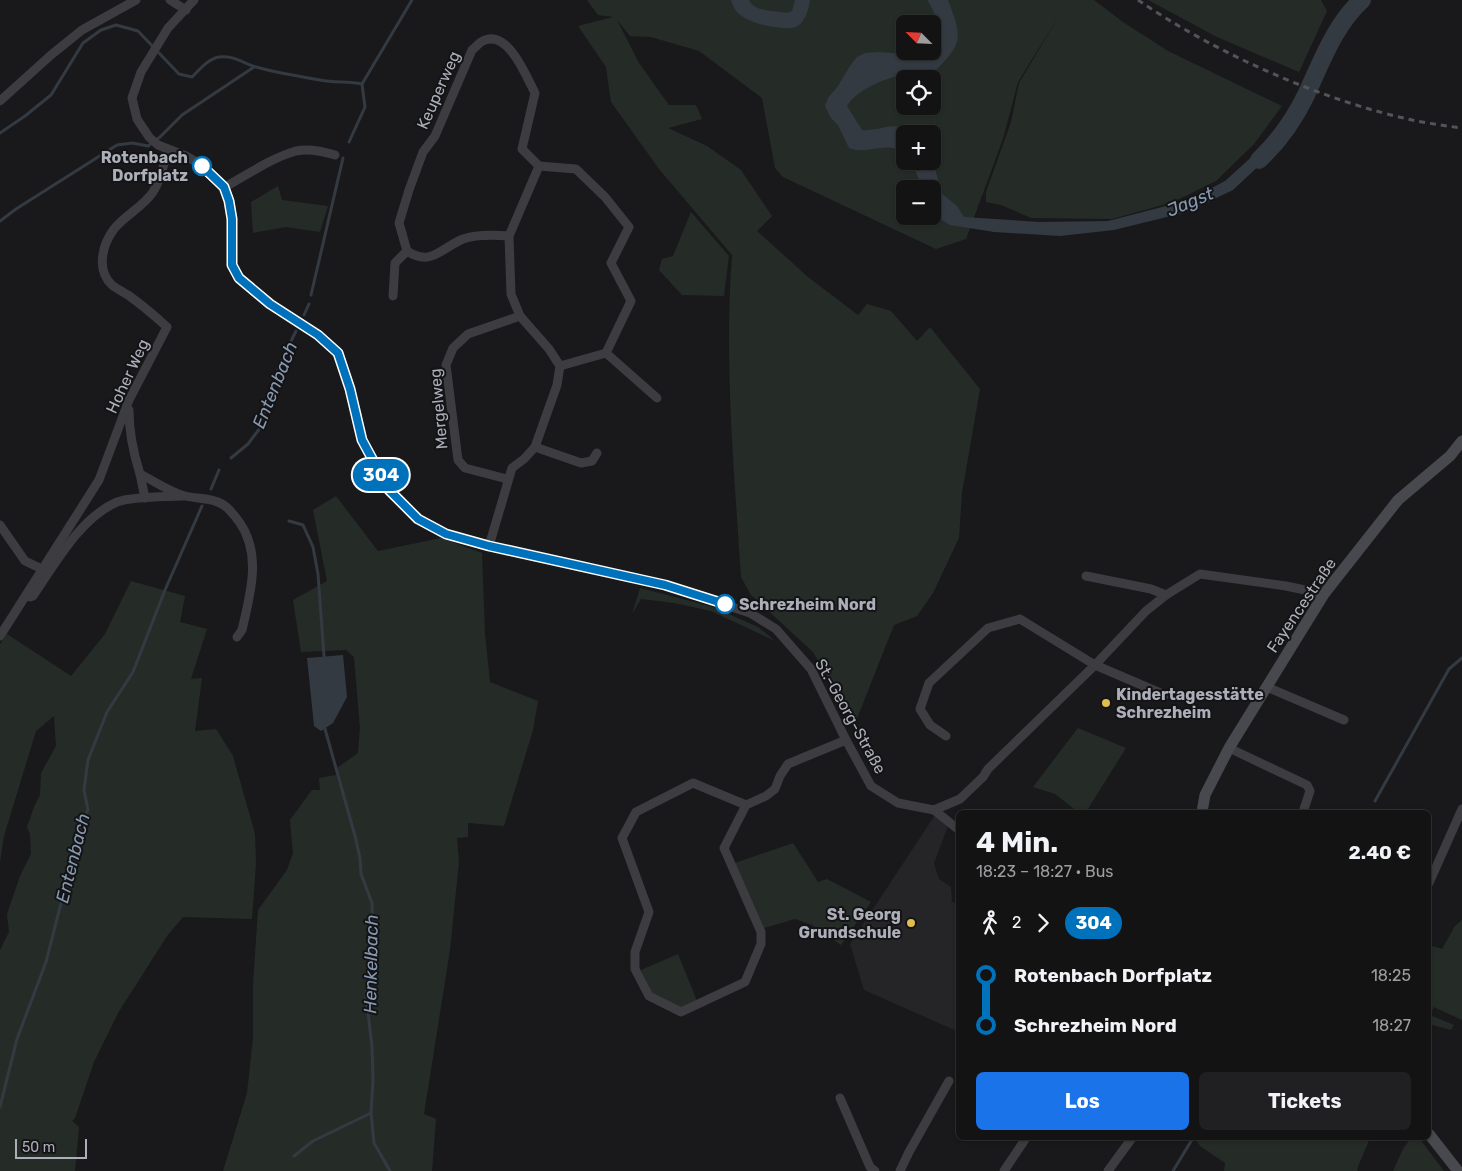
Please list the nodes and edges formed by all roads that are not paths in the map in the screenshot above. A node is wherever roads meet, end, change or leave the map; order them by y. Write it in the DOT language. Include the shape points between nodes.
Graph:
graph roads {
  1 [pos="136,0"];
  2 [pos="170,0"];
  3 [pos="194,0"];
  4 [pos="186,10"];
  5 [pos="0,102"];
  6 [pos="168,149"];
  7 [pos="335,155"];
  8 [pos="539,166"];
  9 [pos="224,187"];
  10 [pos="509,236"];
  11 [pos="407,251"];
  12 [pos="393,296"];
  13 [pos="520,316"];
  14 [pos="606,353"];
  15 [pos="560,366"];
  16 [pos="657,398"];
  17 [pos="129,400"];
  18 [pos="1462,441"];
  19 [pos="535,447"];
  20 [pos="597,453"];
  21 [pos="140,474"];
  22 [pos="507,479"];
  23 [pos="184,496"];
  24 [pos="145,498"];
  25 [pos="0,525"];
  26 [pos="489,546"];
  27 [pos="42,569"];
  28 [pos="1086,576"];
  29 [pos="1324,594"];
  30 [pos="1166,595"];
  31 [pos="25,599"];
  32 [pos="0,636"];
  33 [pos="237,637"];
  34 [pos="1096,665"];
  35 [pos="1267,687"];
  36 [pos="1164,695"];
  37 [pos="1344,720"];
  38 [pos="946,736"];
  39 [pos="846,740"];
  40 [pos="1229,748"];
  41 [pos="746,805"];
  42 [pos="1462,809"];
  43 [pos="934,810"];
  44 [pos="1202,810"];
  45 [pos="1304,810"];
  46 [pos="956,828"];
  47 [pos="1458,830"];
  48 [pos="1431,879"];
  49 [pos="949,1081"];
  50 [pos="840,1098"];
  51 [pos="1431,1137"];
  52 [pos="1025,1140"];
  53 [pos="1131,1140"];
  54 [pos="875,1171"];
  55 [pos="900,1171"];
  56 [pos="1004,1171"];
  57 [pos="1108,1171"];
  58 [pos="1458,1171"];
  1 -- 5 [label="street" via="82,30"];
  2 -- 4 [label="street"];
  3 -- 4 [label="street"];
  4 -- 6 [label="street" via="159,42 141,72 132,98 137,119 149,137 158,146"];
  6 -- 9 [label="street" via="202,166"];
  6 -- 17 [label="street, Hoher Weg" via="153,192 115,229 102,256 102,265 112,285 167,327"];
  7 -- 9 [label="street" via="311,150 296,151"];
  8 -- 10 [label="street"];
  8 -- 11 [label="street, Keuperweg" via="522,148 535,93 514,53 504,42 490,39 481,42 472,50 435,136 423,152 409,190 399,223"];
  8 -- 14 [label="street" via="576,169 605,197 628,227 612,263 631,300"];
  9 -- 26 [label="street, St.-Georg-Straße" via="232,219 232,265 239,278 338,353 362,440 389,490 418,519 446,534"];
  10 -- 11 [label="street" via="464,239 427,258"];
  10 -- 13 [label="street" via="511,294"];
  11 -- 12 [label="street" via="395,263"];
  13 -- 15 [label="street"];
  13 -- 22 [label="street, Mergelweg" via="468,334 453,348 446,365 458,460 465,468"];
  14 -- 15 [label="street"];
  14 -- 16 [label="street"];
  15 -- 19 [label="street" via="557,385"];
  17 -- 21 [label="street" via="129,427"];
  17 -- 27 [label="street, Hoher Weg" via="99,480"];
  18 -- 29 [label="street, Fayencestraße" via="1450,456 1398,500"];
  19 -- 20 [label="street" via="581,463 592,461"];
  19 -- 22 [label="street" via="512,468"];
  21 -- 23 [label="street"];
  21 -- 24 [label="street"];
  22 -- 26 [label="street"];
  23 -- 24 [label="street"];
  23 -- 33 [label="street" via="223,504 235,515 251,545 253,561 248,604 242,630"];
  24 -- 31 [label="street" via="119,502 97,514 67,547 32,596"];
  25 -- 27 [label="street" via="25,560"];
  26 -- 39 [label="street, St.-Georg-Straße" via="665,585 750,613 776,629 811,669"];
  27 -- 31 [label="street, Hoher Weg"];
  28 -- 30 [label="street"];
  29 -- 30 [label="street" via="1200,574"];
  29 -- 35 [label="street, Fayencestraße"];
  30 -- 34 [label="street" via="1146,611"];
  31 -- 32 [label="street, Hoher Weg"];
  34 -- 36 [label="street"];
  34 -- 38 [label="street" via="1020,619 988,628 929,683 920,709 930,725"];
  34 -- 43 [label="street" via="960,799"];
  35 -- 37 [label="street"];
  35 -- 40 [label="street, Fayencestraße"];
  39 -- 41 [label="street" via="788,764 775,789"];
  39 -- 43 [label="street, St.-Georg-Straße" via="871,786 898,803"];
  40 -- 44 [label="street, Fayencestraße" via="1205,795"];
  40 -- 45 [label="street" via="1307,785 1310,791"];
  41 -- 41 [label="street" via="724,848 761,932 760,944 745,982 681,1012 649,996 634,969 635,952 649,912 622,838 636,812 693,783"];
  42 -- 47 [label="street"];
  43 -- 46 [label="street"];
  47 -- 48 [label="street"];
  49 -- 55 [label="street"];
  50 -- 54 [label="street" via="870,1167"];
  51 -- 58 [label="street"];
  52 -- 56 [label="street"];
  53 -- 57 [label="street"];
}
